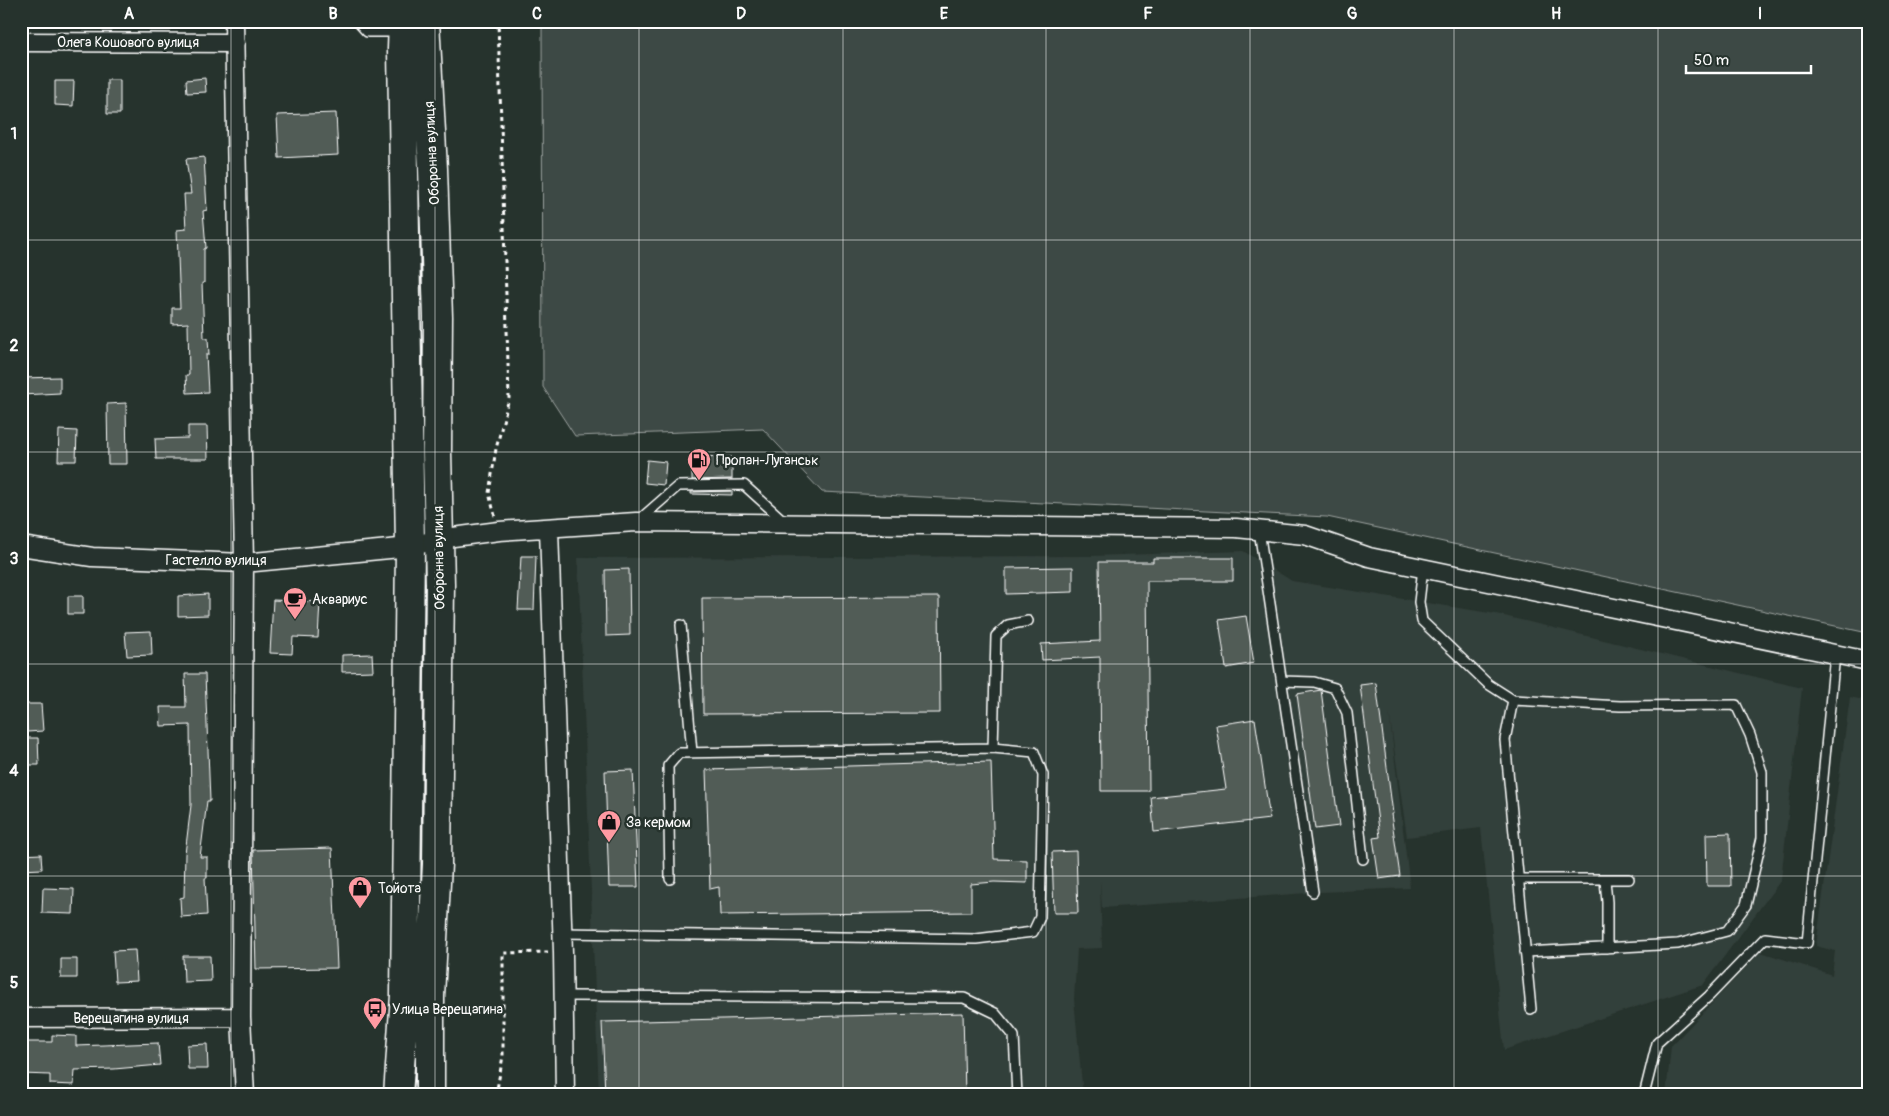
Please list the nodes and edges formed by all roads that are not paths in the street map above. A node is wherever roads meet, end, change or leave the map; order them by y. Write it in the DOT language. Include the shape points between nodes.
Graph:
graph roads {
  1 [pos="234,21"];
  2 [pos="357,21"];
  3 [pos="410,25"];
  4 [pos="21,42"];
  5 [pos="235,43"];
  6 [pos="636,522"];
  7 [pos="787,524"];
  8 [pos="549,529"];
  9 [pos="1259,530"];
  10 [pos="438,539"];
  11 [pos="21,546"];
  12 [pos="410,547"];
  13 [pos="244,563"];
  14 [pos="1423,568"];
  15 [pos="1028,621"];
  16 [pos="681,625"];
  17 [pos="1835,654"];
  18 [pos="1868,661"];
  19 [pos="1282,681"];
  20 [pos="1513,700"];
  21 [pos="993,748"];
  22 [pos="692,753"];
  23 [pos="1363,859"];
  24 [pos="670,879"];
  25 [pos="1518,879"];
  26 [pos="1629,879"];
  27 [pos="1605,880"];
  28 [pos="1313,892"];
  29 [pos="562,933"];
  30 [pos="1607,948"];
  31 [pos="1525,952"];
  32 [pos="563,996"];
  33 [pos="1531,1009"];
  34 [pos="241,1017"];
  35 [pos="21,1018"];
  36 [pos="245,1095"];
  37 [pos="398,1095"];
  38 [pos="430,1095"];
  39 [pos="565,1095"];
  40 [pos="1017,1095"];
  41 [pos="1644,1095"];
  1 -- 5 [label="street"];
  2 -- 3 [label="lane" via="367,32"];
  3 -- 10 [label="main road, Оборонна вулиця" via="433,169 438,316"];
  3 -- 12 [label="main road, Оборонна вулиця" via="402,59"];
  4 -- 5 [label="street, Олега Кошового вулиця"];
  5 -- 13 [label="street"];
  6 -- 7 [label="street, Гастелло вулиця"];
  6 -- 7 [label="lane" via="678,486 744,485"];
  6 -- 8 [label="street, Гастелло вулиця"];
  7 -- 9 [label="street, Гастелло вулиця"];
  8 -- 10 [label="street, Гастелло вулиця"];
  8 -- 29 [label="street"];
  9 -- 14 [label="street, Гастелло вулиця" via="1305,535 1369,557"];
  9 -- 19 [label="lane"];
  10 -- 12 [label="street, Гастелло вулиця"];
  10 -- 38 [label="main road, Оборонна вулиця" via="437,864 430,996"];
  11 -- 13 [label="street, Гастелло вулиця" via="92,557"];
  12 -- 13 [label="street, Гастелло вулиця"];
  12 -- 37 [label="main road, Оборонна вулиця" via="405,995"];
  13 -- 34 [label="street"];
  14 -- 17 [label="street, Гастелло вулиця"];
  14 -- 20 [label="lane" via="1419,602 1422,621 1488,684"];
  15 -- 21 [label="lane" via="1008,625 996,636"];
  16 -- 22 [label="lane"];
  17 -- 18 [label="street, Гастелло вулиця"];
  17 -- 41 [label="lane" via="1807,943 1765,938 1709,996 1657,1043"];
  19 -- 23 [label="lane" via="1314,682 1335,688 1347,713"];
  19 -- 28 [label="lane"];
  20 -- 25 [label="lane" via="1505,740"];
  20 -- 30 [label="lane" via="1620,706 1736,705 1750,735 1762,772 1762,838 1746,905 1727,931 1678,944"];
  21 -- 22 [label="lane"];
  21 -- 29 [label="lane" via="1034,752 1042,775 1040,917 1033,932 976,939"];
  22 -- 24 [label="lane" via="679,753 668,766"];
  25 -- 27 [label="lane"];
  25 -- 31 [label="lane"];
  26 -- 27 [label="lane"];
  27 -- 30 [label="lane"];
  29 -- 32 [label="street"];
  30 -- 31 [label="lane"];
  31 -- 33 [label="lane"];
  32 -- 39 [label="street"];
  32 -- 40 [label="lane" via="964,998 995,1013 1014,1036"];
  34 -- 35 [label="street, Верещагина вулиця"];
  34 -- 36 [label="street"];
}
